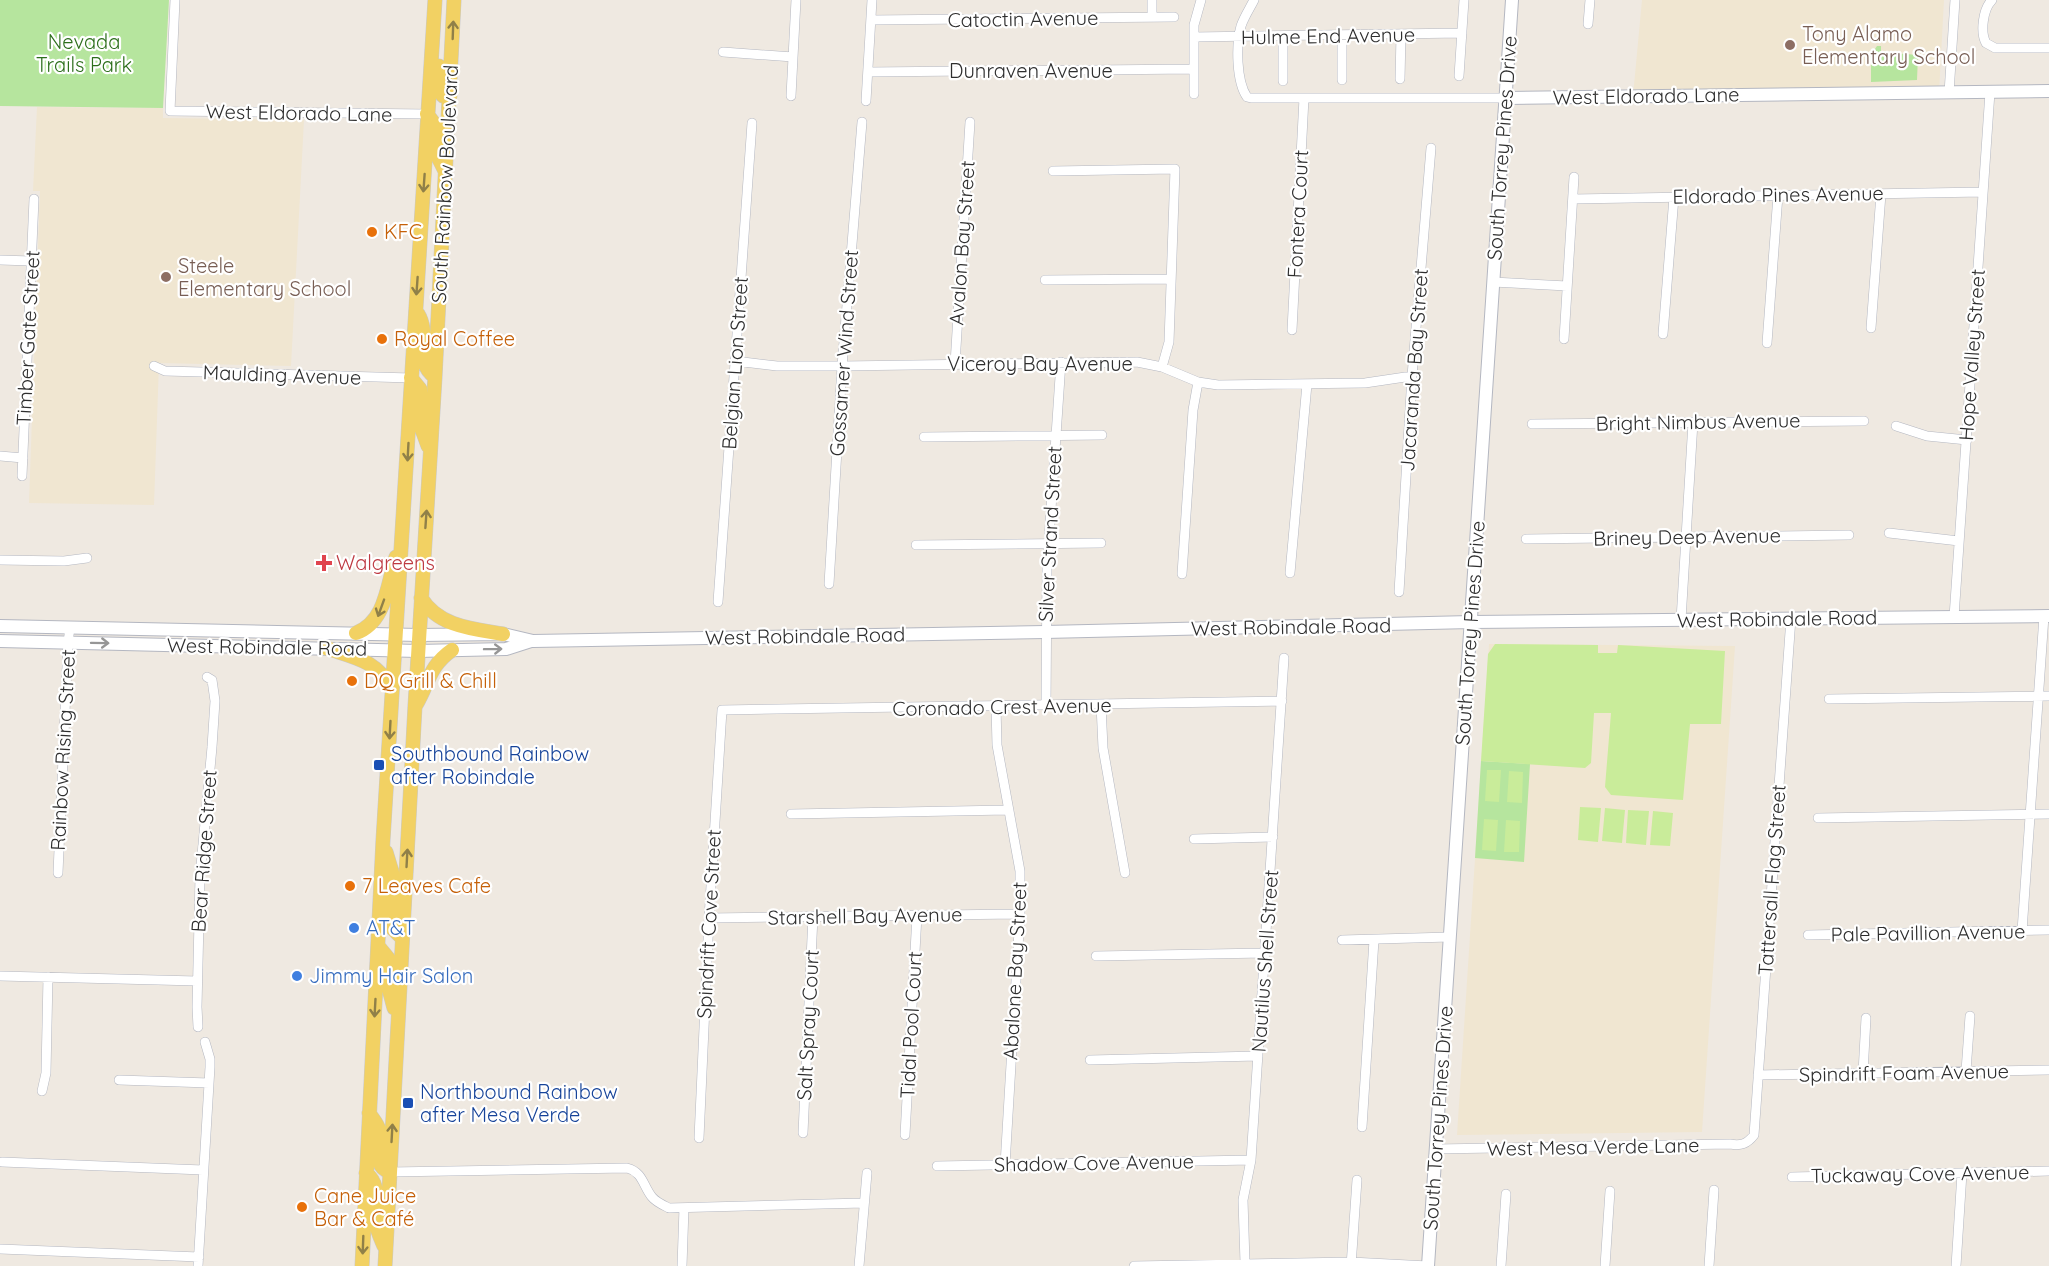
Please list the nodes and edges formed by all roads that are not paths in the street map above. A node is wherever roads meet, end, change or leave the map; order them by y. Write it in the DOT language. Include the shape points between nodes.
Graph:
graph roads {
  1 [pos="175,0"];
  2 [pos="435,0"];
  3 [pos="454,0"];
  4 [pos="796,0"];
  5 [pos="872,0"];
  6 [pos="1152,0"];
  7 [pos="1201,0"];
  8 [pos="1254,0"];
  9 [pos="1464,0"];
  10 [pos="1512,0"];
  11 [pos="1590,0"];
  12 [pos="1955,0"];
  13 [pos="1992,0"];
  14 [pos="1152,17"];
  15 [pos="1174,17"];
  16 [pos="871,20"];
  17 [pos="1588,24"];
  18 [pos="1462,33"];
  19 [pos="1342,35"];
  20 [pos="1401,35"];
  21 [pos="1283,36"];
  22 [pos="1194,37"];
  23 [pos="1240,37"];
  24 [pos="434,40"];
  25 [pos="2049,48"];
  26 [pos="723,52"];
  27 [pos="793,57"];
  28 [pos="1194,69"];
  29 [pos="868,72"];
  30 [pos="1459,76"];
  31 [pos="1400,79"];
  32 [pos="1342,80"];
  33 [pos="1283,81"];
  34 [pos="2049,91"];
  35 [pos="1990,92"];
  36 [pos="1949,93"];
  37 [pos="1194,94"];
  38 [pos="450,96"];
  39 [pos="791,96"];
  40 [pos="1304,98"];
  41 [pos="1506,98"];
  42 [pos="866,102"];
  43 [pos="428,114"];
  44 [pos="862,122"];
  45 [pos="970,122"];
  46 [pos="752,123"];
  47 [pos="1431,148"];
  48 [pos="1053,171"];
  49 [pos="446,172"];
  50 [pos="1574,177"];
  51 [pos="1983,192"];
  52 [pos="1881,194"];
  53 [pos="1778,195"];
  54 [pos="1674,197"];
  55 [pos="34,199"];
  56 [pos="1573,199"];
  57 [pos="0,260"];
  58 [pos="31,261"];
  59 [pos="1170,279"];
  60 [pos="1045,280"];
  61 [pos="1493,282"];
  62 [pos="1567,286"];
  63 [pos="415,310"];
  64 [pos="1871,328"];
  65 [pos="1292,330"];
  66 [pos="1663,334"];
  67 [pos="1564,339"];
  68 [pos="1767,343"];
  69 [pos="735,361"];
  70 [pos="1061,362"];
  71 [pos="955,364"];
  72 [pos="154,366"];
  73 [pos="842,366"];
  74 [pos="1162,367"];
  75 [pos="1412,376"];
  76 [pos="435,377"];
  77 [pos="411,378"];
  78 [pos="1198,382"];
  79 [pos="1306,384"];
  80 [pos="1864,421"];
  81 [pos="1693,422"];
  82 [pos="1532,424"];
  83 [pos="1896,426"];
  84 [pos="1055,435"];
  85 [pos="1102,435"];
  86 [pos="924,437"];
  87 [pos="1967,440"];
  88 [pos="430,451"];
  89 [pos="0,456"];
  90 [pos="22,458"];
  91 [pos="22,476"];
  92 [pos="404,532"];
  93 [pos="1889,533"];
  94 [pos="1849,535"];
  95 [pos="1686,537"];
  96 [pos="1526,539"];
  97 [pos="1959,541"];
  98 [pos="1049,543"];
  99 [pos="1101,543"];
  100 [pos="916,545"];
  101 [pos="87,558"];
  102 [pos="0,560"];
  103 [pos="1290,573"];
  104 [pos="1182,574"];
  105 [pos="829,584"];
  106 [pos="1399,591"];
  107 [pos="421,598"];
  108 [pos="718,602"];
  109 [pos="2046,616"];
  110 [pos="1954,617"];
  111 [pos="1791,618"];
  112 [pos="1681,620"];
  113 [pos="1471,622"];
  114 [pos="0,626"];
  115 [pos="70,627"];
  116 [pos="258,632"];
  117 [pos="1045,632"];
  118 [pos="356,633"];
  119 [pos="396,634"];
  120 [pos="503,634"];
  121 [pos="419,635"];
  122 [pos="533,640"];
  123 [pos="0,641"];
  124 [pos="68,643"];
  125 [pos="206,645"];
  126 [pos="326,648"];
  127 [pos="395,650"];
  128 [pos="452,650"];
  129 [pos="418,651"];
  130 [pos="1284,658"];
  131 [pos="207,677"];
  132 [pos="392,689"];
  133 [pos="2038,696"];
  134 [pos="2049,696"];
  135 [pos="1829,699"];
  136 [pos="1282,701"];
  137 [pos="1101,705"];
  138 [pos="415,706"];
  139 [pos="1046,706"];
  140 [pos="996,707"];
  141 [pos="722,710"];
  142 [pos="1008,810"];
  143 [pos="791,814"];
  144 [pos="2030,814"];
  145 [pos="2049,814"];
  146 [pos="1818,818"];
  147 [pos="1273,837"];
  148 [pos="1194,839"];
  149 [pos="383,844"];
  150 [pos="58,873"];
  151 [pos="1125,873"];
  152 [pos="1020,914"];
  153 [pos="916,915"];
  154 [pos="813,916"];
  155 [pos="709,918"];
  156 [pos="2049,930"];
  157 [pos="2022,931"];
  158 [pos="1808,935"];
  159 [pos="1450,937"];
  160 [pos="402,938"];
  161 [pos="1342,940"];
  162 [pos="1374,940"];
  163 [pos="378,946"];
  164 [pos="1265,953"];
  165 [pos="1096,956"];
  166 [pos="0,976"];
  167 [pos="48,977"];
  168 [pos="197,981"];
  169 [pos="1970,1016"];
  170 [pos="1866,1018"];
  171 [pos="397,1022"];
  172 [pos="198,1027"];
  173 [pos="205,1042"];
  174 [pos="1258,1056"];
  175 [pos="1090,1060"];
  176 [pos="2049,1070"];
  177 [pos="1966,1071"];
  178 [pos="1863,1073"];
  179 [pos="1758,1075"];
  180 [pos="119,1080"];
  181 [pos="209,1083"];
  182 [pos="42,1091"];
  183 [pos="369,1113"];
  184 [pos="1362,1127"];
  185 [pos="802,1133"];
  186 [pos="905,1135"];
  187 [pos="699,1138"];
  188 [pos="1750,1141"];
  189 [pos="1435,1149"];
  190 [pos="1251,1160"];
  191 [pos="2,1162"];
  192 [pos="1005,1165"];
  193 [pos="937,1166"];
  194 [pos="203,1170"];
  195 [pos="2049,1171"];
  196 [pos="390,1172"];
  197 [pos="366,1173"];
  198 [pos="867,1173"];
  199 [pos="1962,1173"];
  200 [pos="1792,1177"];
  201 [pos="1357,1180"];
  202 [pos="1714,1190"];
  203 [pos="1610,1191"];
  204 [pos="1506,1194"];
  205 [pos="864,1203"];
  206 [pos="684,1208"];
  207 [pos="0,1249"];
  208 [pos="386,1260"];
  209 [pos="198,1262"];
  210 [pos="1245,1263"];
  211 [pos="1351,1264"];
  212 [pos="362,1266"];
  213 [pos="682,1266"];
  214 [pos="859,1266"];
  215 [pos="1134,1266"];
  216 [pos="1428,1266"];
  217 [pos="1501,1266"];
  218 [pos="1605,1266"];
  219 [pos="1709,1266"];
  220 [pos="1956,1266"];
  1 -- 43 [label="street, West Eldorado Lane" via="170,111"];
  2 -- 24 [label="main road, South Rainbow Boulevard"];
  38 -- 3 [label="main road, South Rainbow Boulevard, one-way"];
  4 -- 27 [label="street"];
  5 -- 16 [label="street"];
  6 -- 14 [label="street"];
  7 -- 22 [label="street"];
  8 -- 23 [label="street"];
  9 -- 18 [label="street"];
  10 -- 41 [label="main road, South Torrey Pines Drive"];
  11 -- 17 [label="street"];
  12 -- 36 [label="street"];
  13 -- 25 [label="street" via="1985,14 1986,43 1995,48"];
  14 -- 15 [label="street, Catoctin Avenue"];
  14 -- 16 [label="street, Catoctin Avenue"];
  16 -- 29 [label="street"];
  18 -- 20 [label="street, Hulme End Avenue"];
  18 -- 30 [label="street"];
  19 -- 20 [label="street, Hulme End Avenue"];
  19 -- 21 [label="street, Hulme End Avenue"];
  19 -- 32 [label="street"];
  20 -- 31 [label="street"];
  21 -- 23 [label="street, Hulme End Avenue"];
  21 -- 33 [label="street"];
  22 -- 23 [label="street, Hulme End Avenue"];
  22 -- 28 [label="street"];
  23 -- 40 [label="street, West Eldorado Lane" via="1239,80 1245,94 1251,98"];
  24 -- 38 [label="main road" via="439,91"];
  24 -- 43 [label="main road, South Rainbow Boulevard"];
  26 -- 27 [label="street"];
  27 -- 39 [label="street"];
  28 -- 29 [label="street, Dunraven Avenue"];
  28 -- 37 [label="street"];
  29 -- 42 [label="street"];
  34 -- 35 [label="main road, West Eldorado Lane"];
  35 -- 36 [label="main road, West Eldorado Lane"];
  35 -- 51 [label="street, Hope Valley Street"];
  36 -- 41 [label="main road, West Eldorado Lane"];
  38 -- 49 [label="main road, South Rainbow Boulevard"];
  40 -- 41 [label="street, West Eldorado Lane"];
  40 -- 65 [label="street, Fontera Court"];
  41 -- 61 [label="main road, South Torrey Pines Drive"];
  43 -- 49 [label="main road" via="436,126 436,153"];
  43 -- 63 [label="main road, South Rainbow Boulevard, one-way"];
  44 -- 73 [label="street, Gossamer Wind Street"];
  45 -- 71 [label="street, Avalon Bay Street"];
  46 -- 69 [label="street, Belgian Lion Street"];
  47 -- 75 [label="street, Jacaranda Bay Street"];
  48 -- 59 [label="street" via="1175,169"];
  49 -- 76 [label="main road, South Rainbow Boulevard"];
  50 -- 56 [label="street"];
  51 -- 52 [label="street, Eldorado Pines Avenue"];
  51 -- 87 [label="street, Hope Valley Street"];
  52 -- 53 [label="street, Eldorado Pines Avenue"];
  52 -- 64 [label="street"];
  53 -- 54 [label="street, Eldorado Pines Avenue"];
  53 -- 68 [label="street"];
  54 -- 56 [label="street, Eldorado Pines Avenue"];
  54 -- 66 [label="street"];
  55 -- 58 [label="street, Timber Gate Street"];
  56 -- 62 [label="street"];
  57 -- 58 [label="street"];
  58 -- 90 [label="street, Timber Gate Street"];
  59 -- 60 [label="street"];
  59 -- 74 [label="street" via="1169,342"];
  61 -- 62 [label="street"];
  61 -- 113 [label="main road, South Torrey Pines Drive"];
  62 -- 67 [label="street"];
  63 -- 76 [label="main road" via="422,320 424,363"];
  63 -- 77 [label="main road, South Rainbow Boulevard"];
  69 -- 73 [label="street, Viceroy Bay Avenue" via="777,366"];
  69 -- 108 [label="street, Belgian Lion Street"];
  70 -- 71 [label="street, Viceroy Bay Avenue"];
  70 -- 74 [label="street, Viceroy Bay Avenue" via="1137,362"];
  70 -- 84 [label="street, Silver Strand Street"];
  71 -- 73 [label="street, Viceroy Bay Avenue"];
  72 -- 77 [label="street, Maulding Avenue" via="165,371"];
  73 -- 105 [label="street, Gossamer Wind Street"];
  74 -- 78 [label="street, Viceroy Bay Avenue"];
  75 -- 79 [label="street, Viceroy Bay Avenue" via="1365,383"];
  75 -- 106 [label="street, Jacaranda Bay Street"];
  76 -- 88 [label="main road, South Rainbow Boulevard"];
  77 -- 88 [label="main road" via="420,389 420,424"];
  77 -- 92 [label="main road, South Rainbow Boulevard, one-way"];
  78 -- 79 [label="street, Viceroy Bay Avenue"];
  78 -- 104 [label="street"];
  79 -- 103 [label="street"];
  80 -- 81 [label="street, Bright Nimbus Avenue"];
  81 -- 82 [label="street, Bright Nimbus Avenue"];
  81 -- 95 [label="street"];
  83 -- 87 [label="street" via="1928,436"];
  84 -- 85 [label="street"];
  84 -- 86 [label="street"];
  84 -- 98 [label="street, Silver Strand Street"];
  87 -- 97 [label="street, Hope Valley Street"];
  107 -- 88 [label="main road, South Rainbow Boulevard, one-way"];
  89 -- 90 [label="street"];
  90 -- 91 [label="street, Timber Gate Street"];
  92 -- 118 [label="main road, one-way" via="379,613 369,627"];
  92 -- 119 [label="main road, South Rainbow Boulevard"];
  93 -- 97 [label="street"];
  94 -- 95 [label="street, Briney Deep Avenue"];
  95 -- 96 [label="street, Briney Deep Avenue"];
  95 -- 112 [label="street"];
  97 -- 110 [label="street, Hope Valley Street"];
  98 -- 99 [label="street"];
  98 -- 100 [label="street"];
  98 -- 117 [label="street, Silver Strand Street"];
  101 -- 102 [label="street"];
  107 -- 120 [label="main road" via="430,611 446,621"];
  107 -- 121 [label="main road, South Rainbow Boulevard"];
  109 -- 110 [label="main road, West Robindale Road"];
  109 -- 133 [label="street"];
  110 -- 111 [label="main road, West Robindale Road"];
  111 -- 112 [label="main road, West Robindale Road"];
  111 -- 179 [label="street, Tattersall Flag Street"];
  112 -- 113 [label="main road, West Robindale Road"];
  113 -- 117 [label="main road, West Robindale Road"];
  113 -- 159 [label="main road, South Torrey Pines Drive"];
  114 -- 115 [label="main road, West Robindale Road"];
  115 -- 116 [label="main road, West Robindale Road"];
  115 -- 124 [label="street, Rainbow Rising Street"];
  116 -- 118 [label="main road, West Robindale Road"];
  116 -- 125 [label="main road" via="256,638"];
  117 -- 122 [label="main road, West Robindale Road"];
  117 -- 139 [label="street, Silver Strand Street"];
  118 -- 119 [label="main road, West Robindale Road"];
  119 -- 121 [label="main road, West Robindale Road"];
  119 -- 127 [label="main road, South Rainbow Boulevard"];
  120 -- 121 [label="main road, West Robindale Road"];
  120 -- 122 [label="main road, West Robindale Road"];
  121 -- 129 [label="main road, South Rainbow Boulevard"];
  128 -- 122 [label="main road, West Robindale Road, one-way" via="506,649"];
  123 -- 124 [label="main road, West Robindale Road"];
  124 -- 125 [label="main road, West Robindale Road, one-way"];
  124 -- 150 [label="street, Rainbow Rising Street"];
  125 -- 126 [label="main road, West Robindale Road"];
  126 -- 127 [label="main road, West Robindale Road"];
  126 -- 132 [label="main road" via="376,668"];
  127 -- 129 [label="main road, West Robindale Road"];
  127 -- 132 [label="main road, South Rainbow Boulevard"];
  128 -- 129 [label="main road, West Robindale Road"];
  128 -- 138 [label="main road" via="435,665"];
  129 -- 138 [label="main road, South Rainbow Boulevard"];
  130 -- 136 [label="street, Nautilus Shell Street"];
  131 -- 168 [label="street, Bear Ridge Street" via="212,680 215,701 200,877"];
  132 -- 149 [label="main road, South Rainbow Boulevard, one-way"];
  133 -- 134 [label="street"];
  133 -- 135 [label="street"];
  133 -- 144 [label="street"];
  136 -- 137 [label="street, Coronado Crest Avenue"];
  136 -- 147 [label="street, Nautilus Shell Street"];
  137 -- 139 [label="street, Coronado Crest Avenue"];
  137 -- 151 [label="street" via="1103,748"];
  160 -- 138 [label="main road, South Rainbow Boulevard, one-way"];
  139 -- 140 [label="street, Coronado Crest Avenue"];
  140 -- 141 [label="street, Coronado Crest Avenue"];
  140 -- 142 [label="street, Abalone Bay Street" via="997,745"];
  141 -- 155 [label="street, Spindrift Cove Street"];
  142 -- 143 [label="street"];
  142 -- 152 [label="street, Abalone Bay Street" via="1020,871"];
  144 -- 145 [label="street"];
  144 -- 146 [label="street"];
  144 -- 157 [label="street"];
  147 -- 148 [label="street"];
  147 -- 164 [label="street, Nautilus Shell Street"];
  149 -- 160 [label="main road" via="392,872 393,929"];
  149 -- 163 [label="main road, South Rainbow Boulevard"];
  152 -- 153 [label="street, Starshell Bay Avenue"];
  152 -- 192 [label="street, Abalone Bay Street"];
  153 -- 154 [label="street, Starshell Bay Avenue"];
  153 -- 186 [label="street, Tidal Pool Court"];
  154 -- 155 [label="street, Starshell Bay Avenue"];
  154 -- 185 [label="street, Salt Spray Court"];
  155 -- 187 [label="street, Spindrift Cove Street"];
  156 -- 157 [label="street, Pale Pavillion Avenue"];
  157 -- 158 [label="street, Pale Pavillion Avenue"];
  159 -- 162 [label="street"];
  159 -- 189 [label="main road, South Torrey Pines Drive"];
  160 -- 171 [label="main road, South Rainbow Boulevard"];
  161 -- 162 [label="street"];
  162 -- 184 [label="street"];
  163 -- 171 [label="main road" via="388,958 389,989"];
  163 -- 183 [label="main road, South Rainbow Boulevard, one-way"];
  164 -- 165 [label="street"];
  164 -- 174 [label="street, Nautilus Shell Street"];
  166 -- 167 [label="street"];
  167 -- 168 [label="street"];
  167 -- 182 [label="street" via="46,1074"];
  168 -- 172 [label="street, Bear Ridge Street"];
  169 -- 177 [label="street"];
  170 -- 178 [label="street"];
  196 -- 171 [label="main road, South Rainbow Boulevard, one-way"];
  173 -- 181 [label="street" via="210,1059"];
  174 -- 175 [label="street"];
  174 -- 190 [label="street, Nautilus Shell Street"];
  176 -- 177 [label="street, Spindrift Foam Avenue"];
  177 -- 178 [label="street, Spindrift Foam Avenue"];
  178 -- 179 [label="street, Spindrift Foam Avenue"];
  179 -- 188 [label="street, Tattersall Flag Street" via="1754,1136"];
  180 -- 181 [label="street"];
  181 -- 194 [label="street"];
  183 -- 196 [label="main road" via="380,1130 379,1162"];
  183 -- 197 [label="main road, South Rainbow Boulevard"];
  188 -- 189 [label="street, West Mesa Verde Lane" via="1737,1146"];
  189 -- 216 [label="main road, South Torrey Pines Drive"];
  190 -- 192 [label="street, Shadow Cove Avenue"];
  190 -- 210 [label="street, Nautilus Shell Street" via="1243,1200"];
  191 -- 194 [label="street"];
  192 -- 193 [label="street, Shadow Cove Avenue"];
  194 -- 209 [label="street"];
  195 -- 199 [label="street, Tuckaway Cove Avenue"];
  196 -- 206 [label="street" via="627,1168 640,1175 653,1198 669,1208"];
  196 -- 208 [label="main road, South Rainbow Boulevard"];
  197 -- 208 [label="main road" via="376,1188 375,1222"];
  197 -- 212 [label="main road, South Rainbow Boulevard, one-way"];
  198 -- 205 [label="street"];
  199 -- 200 [label="street, Tuckaway Cove Avenue"];
  199 -- 220 [label="street"];
  201 -- 211 [label="street"];
  202 -- 219 [label="street"];
  203 -- 218 [label="street"];
  204 -- 217 [label="street"];
  205 -- 206 [label="street"];
  205 -- 214 [label="street"];
  206 -- 213 [label="street"];
  207 -- 209 [label="street"];
  210 -- 211 [label="street"];
  210 -- 215 [label="street"];
  211 -- 216 [label="street"];
}
